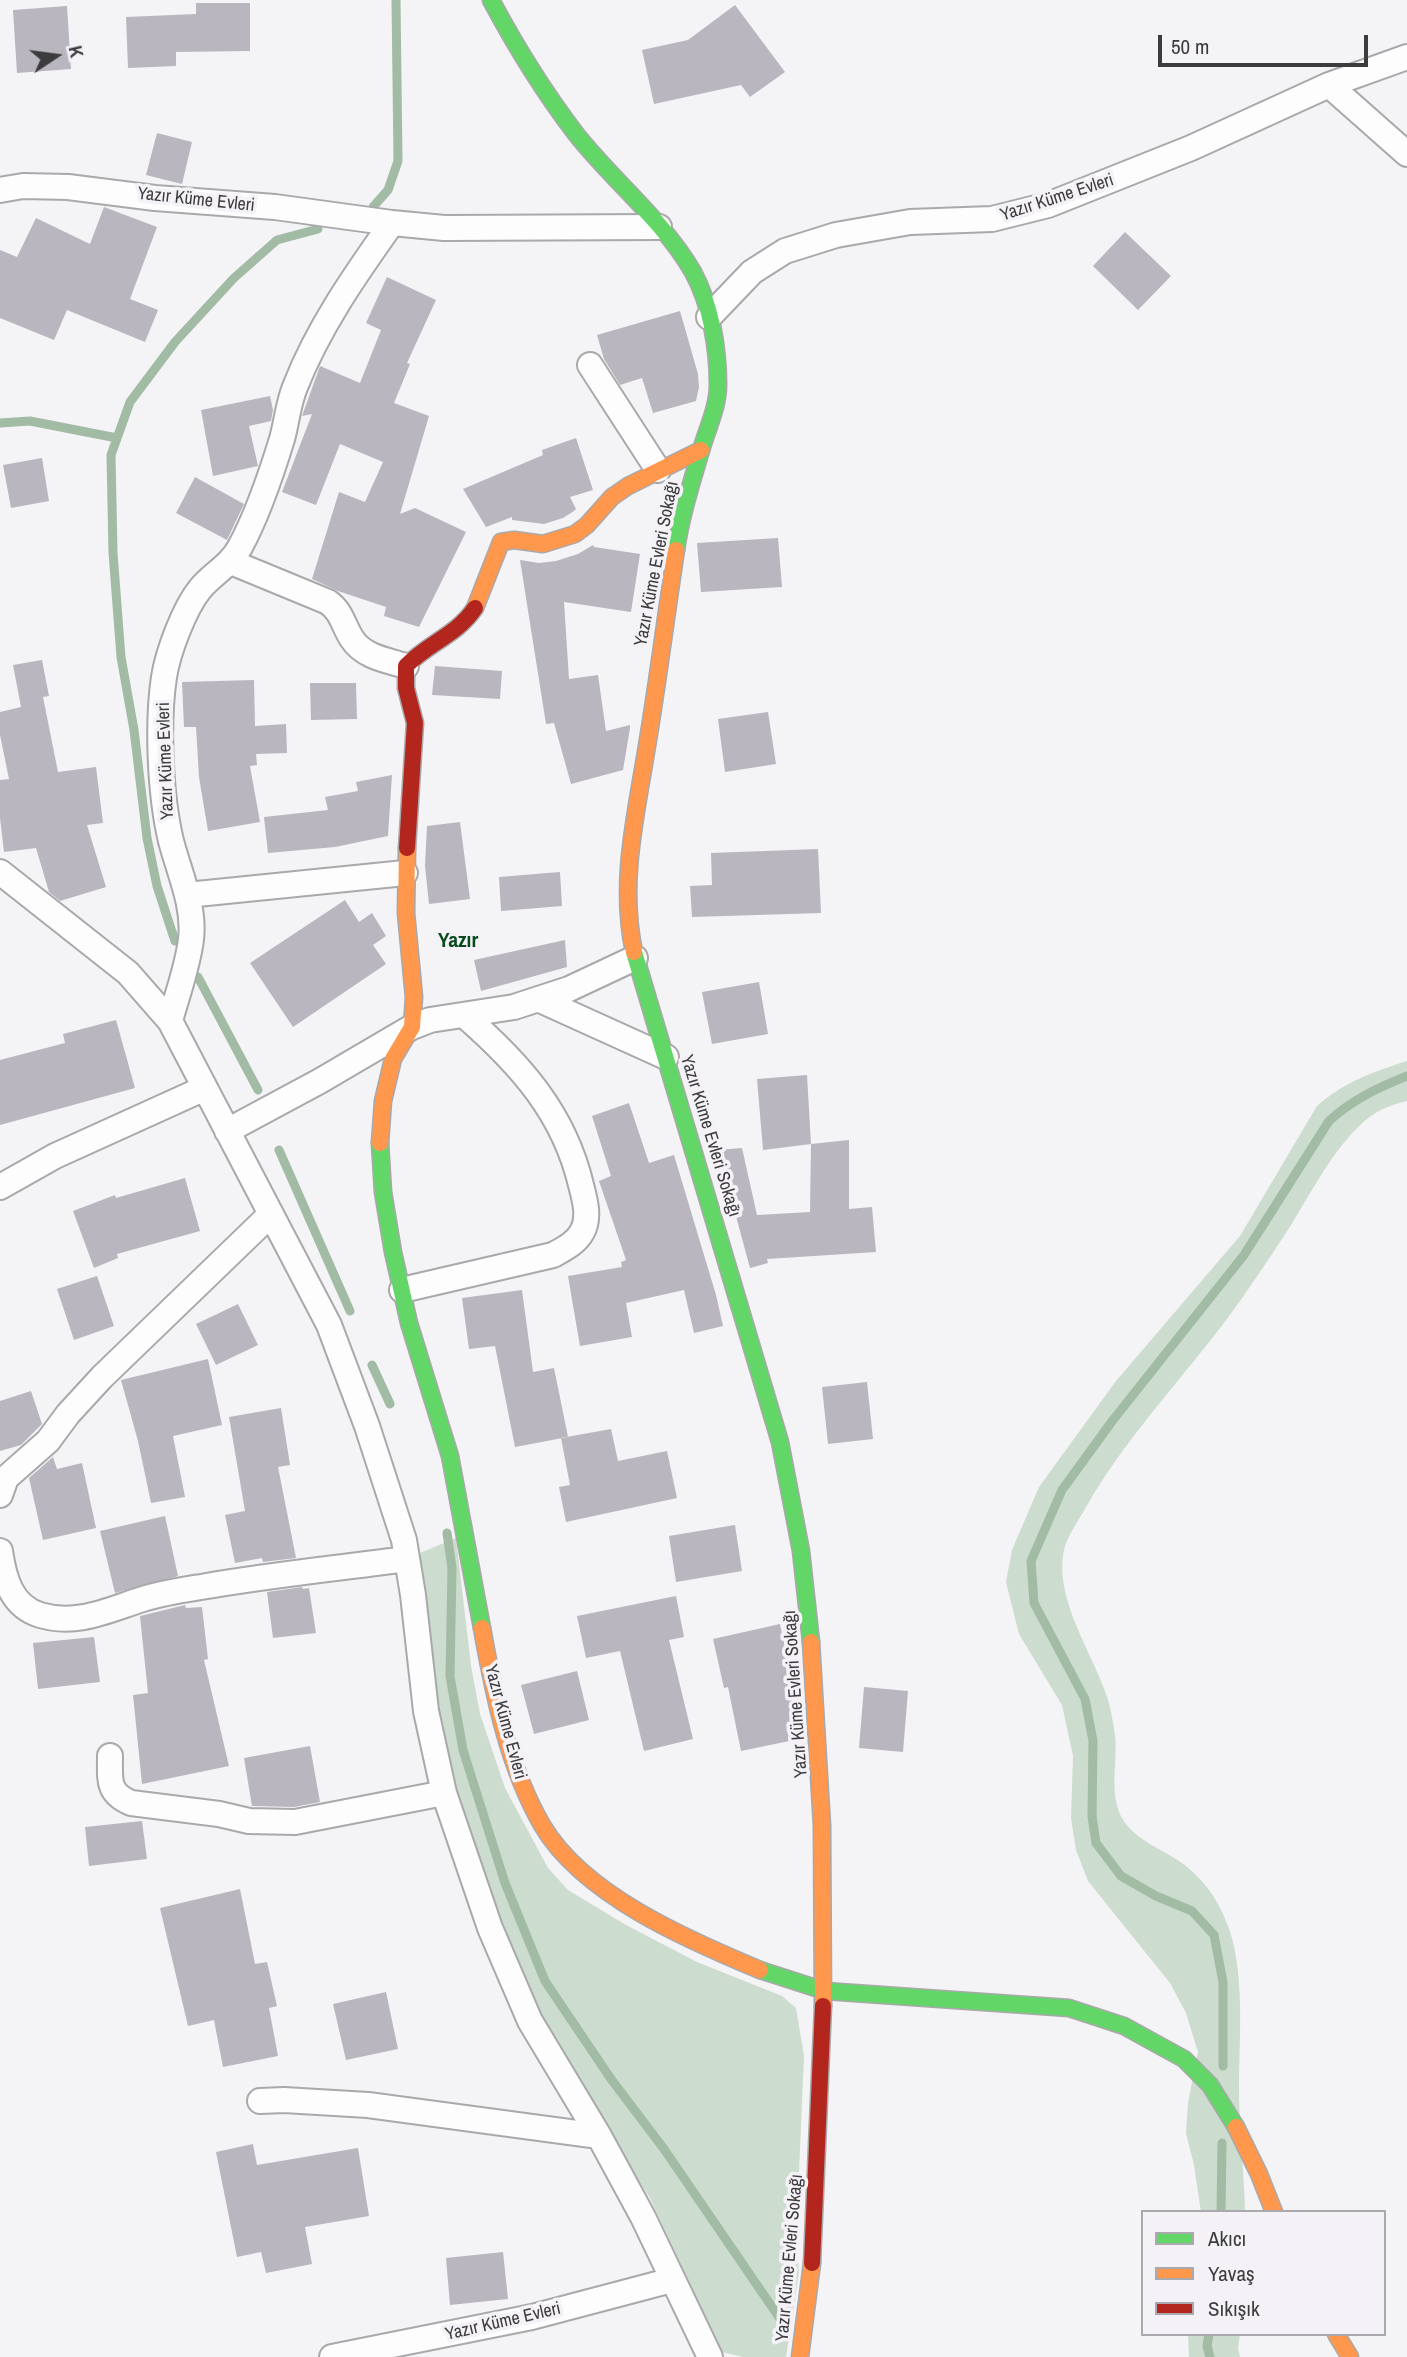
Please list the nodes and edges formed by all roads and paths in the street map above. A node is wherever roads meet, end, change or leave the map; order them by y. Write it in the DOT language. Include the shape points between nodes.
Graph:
graph roads {
  1 [pos="491,0"];
  2 [pos="1407,57"];
  3 [pos="1329,85"];
  4 [pos="1407,154"];
  5 [pos="0,190"];
  6 [pos="392,223"];
  7 [pos="659,228"];
  8 [pos="709,317"];
  9 [pos="590,365"];
  10 [pos="701,450"];
  11 [pos="658,470"];
  12 [pos="231,562"];
  13 [pos="406,666"];
  14 [pos="0,872"];
  15 [pos="405,873"];
  16 [pos="187,895"];
  17 [pos="635,958"];
  18 [pos="538,999"];
  19 [pos="465,1016"];
  20 [pos="170,1021"];
  21 [pos="412,1027"];
  22 [pos="666,1057"];
  23 [pos="205,1088"];
  24 [pos="228,1132"];
  25 [pos="0,1187"];
  26 [pos="271,1214"];
  27 [pos="402,1290"];
  28 [pos="0,1495"];
  29 [pos="0,1551"];
  30 [pos="407,1559"];
  31 [pos="110,1756"];
  32 [pos="444,1793"];
  33 [pos="825,1991"];
  34 [pos="260,2101"];
  35 [pos="599,2136"];
  36 [pos="1273,2210"];
  37 [pos="672,2280"];
  38 [pos="1337,2336"];
  39 [pos="332,2357"];
  40 [pos="710,2357"];
  41 [pos="800,2357"];
  42 [pos="1350,2357"];
  1 -- 7 [label="street, Yazır Küme Evleri Sokağı" via="514,44 577,135"];
  2 -- 3 [label="street, Yazır Küme Evleri"];
  3 -- 4 [label="street"];
  3 -- 8 [label="street, Yazır Küme Evleri" via="1191,148 1048,205 992,219 910,222 836,235 785,251 752,272"];
  5 -- 6 [label="street, Yazır Küme Evleri" via="68,187"];
  6 -- 7 [label="street, Yazır Küme Evleri" via="444,228"];
  6 -- 12 [label="street, Yazır Küme Evleri" via="307,357 256,515"];
  7 -- 8 [label="street, Yazır Küme Evleri Sokağı" via="692,271"];
  8 -- 10 [label="street, Yazır Küme Evleri Sokağı" via="718,388"];
  9 -- 11 [label="street"];
  10 -- 11 [label="street"];
  10 -- 17 [label="street, Yazır Küme Evleri Sokağı" via="677,543 631,835 626,903"];
  11 -- 13 [label="street" via="619,492 578,532 538,544 512,539 501,542 469,618"];
  12 -- 13 [label="street" via="328,602 339,610 359,647 369,655"];
  12 -- 16 [label="street, Yazır Küme Evleri" via="200,589 183,620 164,677 161,734 166,813"];
  13 -- 15 [label="street, Yazır Küme Evleri" via="415,723"];
  14 -- 20 [label="street" via="128,973"];
  15 -- 16 [label="street"];
  15 -- 21 [label="street, Yazır Küme Evleri"];
  16 -- 20 [label="street, Yazır Küme Evleri" via="191,939"];
  17 -- 18 [label="street"];
  17 -- 22 [label="street, Yazır Küme Evleri Sokağı"];
  18 -- 19 [label="street"];
  18 -- 22 [label="street"];
  19 -- 21 [label="street"];
  19 -- 27 [label="street" via="496,1043 549,1107 575,1159 587,1219 573,1243 553,1255"];
  20 -- 23 [label="street"];
  21 -- 24 [label="street"];
  21 -- 27 [label="street, Yazır Küme Evleri" via="393,1059 383,1101 380,1144 383,1192"];
  22 -- 33 [label="street, Yazır Küme Evleri Sokağı" via="744,1315 794,1502 814,1662"];
  23 -- 24 [label="street"];
  23 -- 25 [label="street" via="55,1156"];
  24 -- 26 [label="street"];
  26 -- 28 [label="street" via="102,1377 48,1441 6,1478"];
  26 -- 30 [label="street" via="329,1325 346,1368 394,1502"];
  27 -- 33 [label="street, Yazır Küme Evleri" via="450,1456 488,1661 511,1752 543,1827 564,1854 622,1902 728,1957"];
  29 -- 30 [label="street" via="4,1576 23,1607 61,1620 203,1586"];
  30 -- 32 [label="street" via="426,1711"];
  31 -- 32 [label="street" via="112,1790 121,1799 249,1821 295,1822"];
  32 -- 35 [label="street" via="509,1977"];
  33 -- 36 [label="street, Yazır Küme Evleri" via="1069,2008 1124,2026 1184,2059 1210,2085 1230,2116"];
  33 -- 41 [label="street, Yazır Küme Evleri Sokağı" via="812,2275"];
  34 -- 35 [label="street" via="368,2105"];
  35 -- 37 [label="street"];
  37 -- 39 [label="street, Yazır Küme Evleri" via="532,2318"];
  37 -- 40 [label="street"];
  38 -- 42 [label="street"];
}
